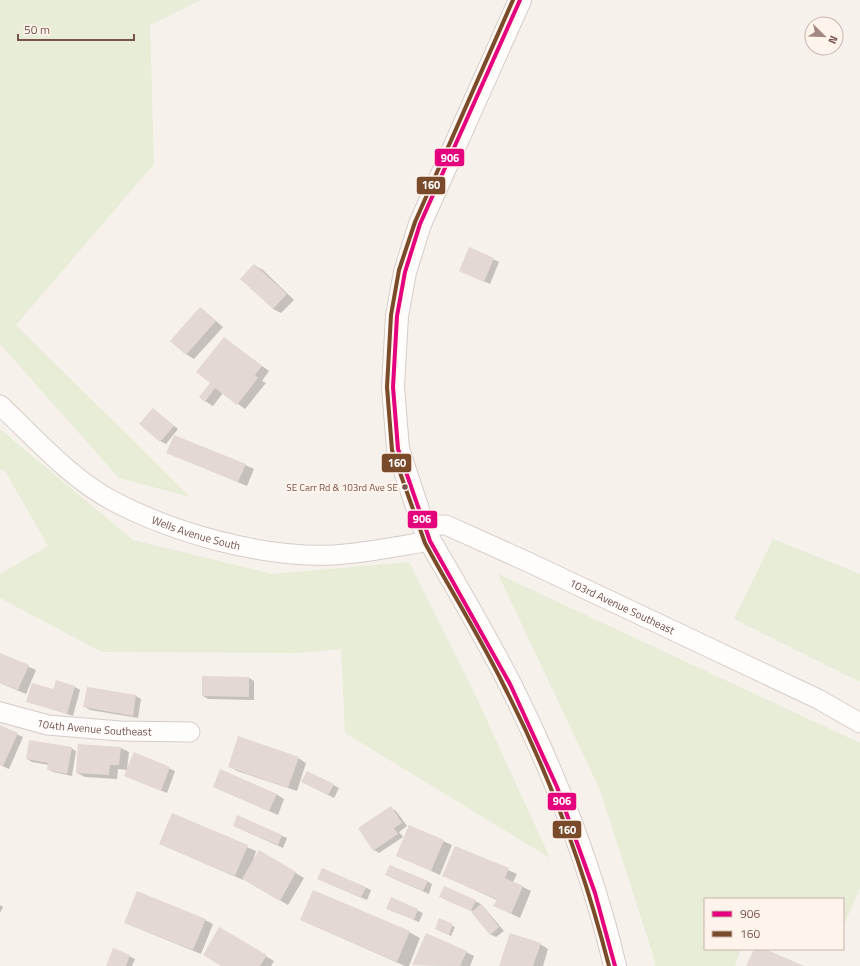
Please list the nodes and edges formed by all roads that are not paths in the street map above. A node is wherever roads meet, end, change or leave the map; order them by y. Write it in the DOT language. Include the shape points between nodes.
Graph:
graph roads {
  1 [pos="520,0"];
  2 [pos="0,405"];
  3 [pos="427,533"];
  4 [pos="0,712"];
  5 [pos="860,723"];
  6 [pos="190,732"];
  7 [pos="615,966"];
  1 -- 3 [label="main road" via="420,224 405,272 397,316 393,387 398,448"];
  2 -- 3 [label="street, Wells Avenue South" via="74,474 112,501 165,523 225,543 287,553 335,555"];
  3 -- 5 [label="street, 103rd Avenue Southeast" via="446,525 818,699"];
  3 -- 7 [label="main road" via="509,683 532,731 576,833 603,914"];
  4 -- 6 [label="street, 104th Avenue Southeast" via="48,725 120,731"];
}
